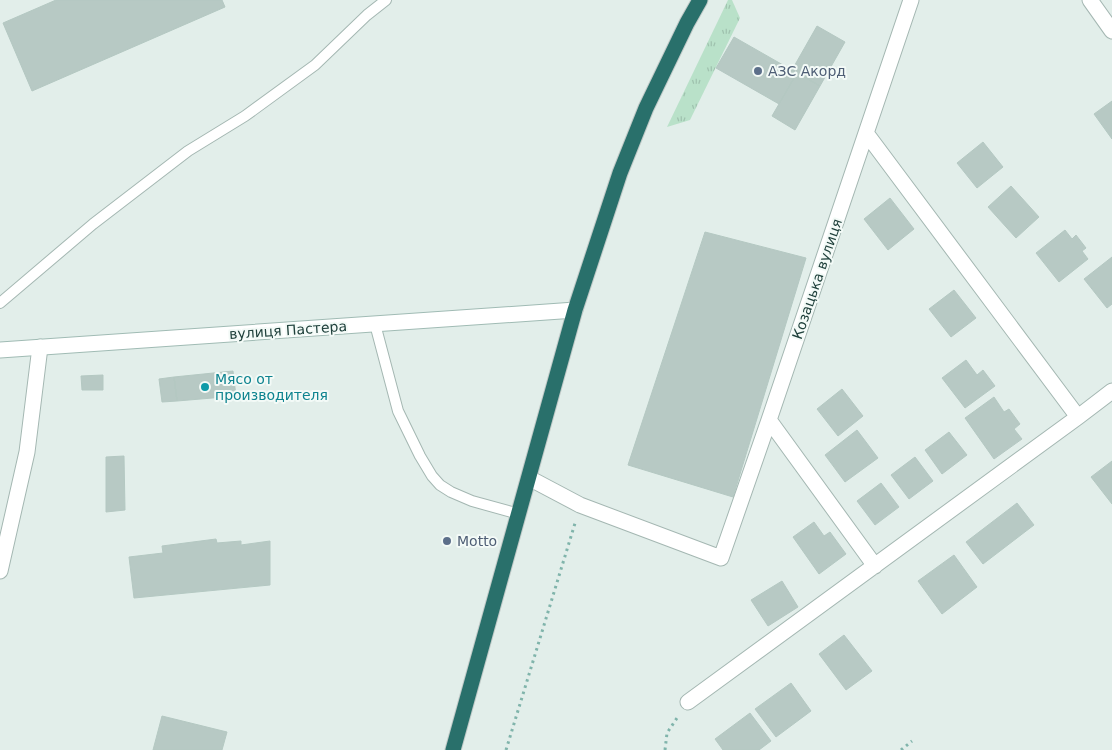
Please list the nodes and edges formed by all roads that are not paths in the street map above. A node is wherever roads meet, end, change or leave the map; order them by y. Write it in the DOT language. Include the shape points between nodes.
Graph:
graph roads {
  1 [pos="386,0"];
  2 [pos="700,0"];
  3 [pos="911,0"];
  4 [pos="1090,0"];
  5 [pos="1112,31"];
  6 [pos="866,133"];
  7 [pos="0,303"];
  8 [pos="576,310"];
  9 [pos="376,324"];
  10 [pos="40,347"];
  11 [pos="0,350"];
  12 [pos="1112,391"];
  13 [pos="1078,417"];
  14 [pos="769,420"];
  15 [pos="529,478"];
  16 [pos="519,514"];
  17 [pos="875,566"];
  18 [pos="0,571"];
  19 [pos="688,702"];
  20 [pos="453,750"];
  1 -- 7 [label="lane" via="315,65 245,116 188,151 93,224"];
  2 -- 8 [label="highway" via="646,108 620,173"];
  3 -- 6 [label="street, Козацька вулиця"];
  4 -- 5 [label="street"];
  6 -- 13 [label="street"];
  6 -- 14 [label="street, Козацька вулиця"];
  8 -- 9 [label="street, вулиця Пастера"];
  8 -- 15 [label="highway"];
  9 -- 10 [label="street, вулиця Пастера"];
  9 -- 16 [label="lane" via="398,411 432,476 451,492"];
  10 -- 11 [label="street, вулиця Пастера"];
  10 -- 18 [label="street" via="26,452"];
  12 -- 13 [label="street"];
  13 -- 17 [label="street"];
  14 -- 15 [label="street, Козацька вулиця" via="721,558 580,505"];
  14 -- 17 [label="street"];
  15 -- 16 [label="highway"];
  16 -- 20 [label="highway"];
  17 -- 19 [label="street"];
}
